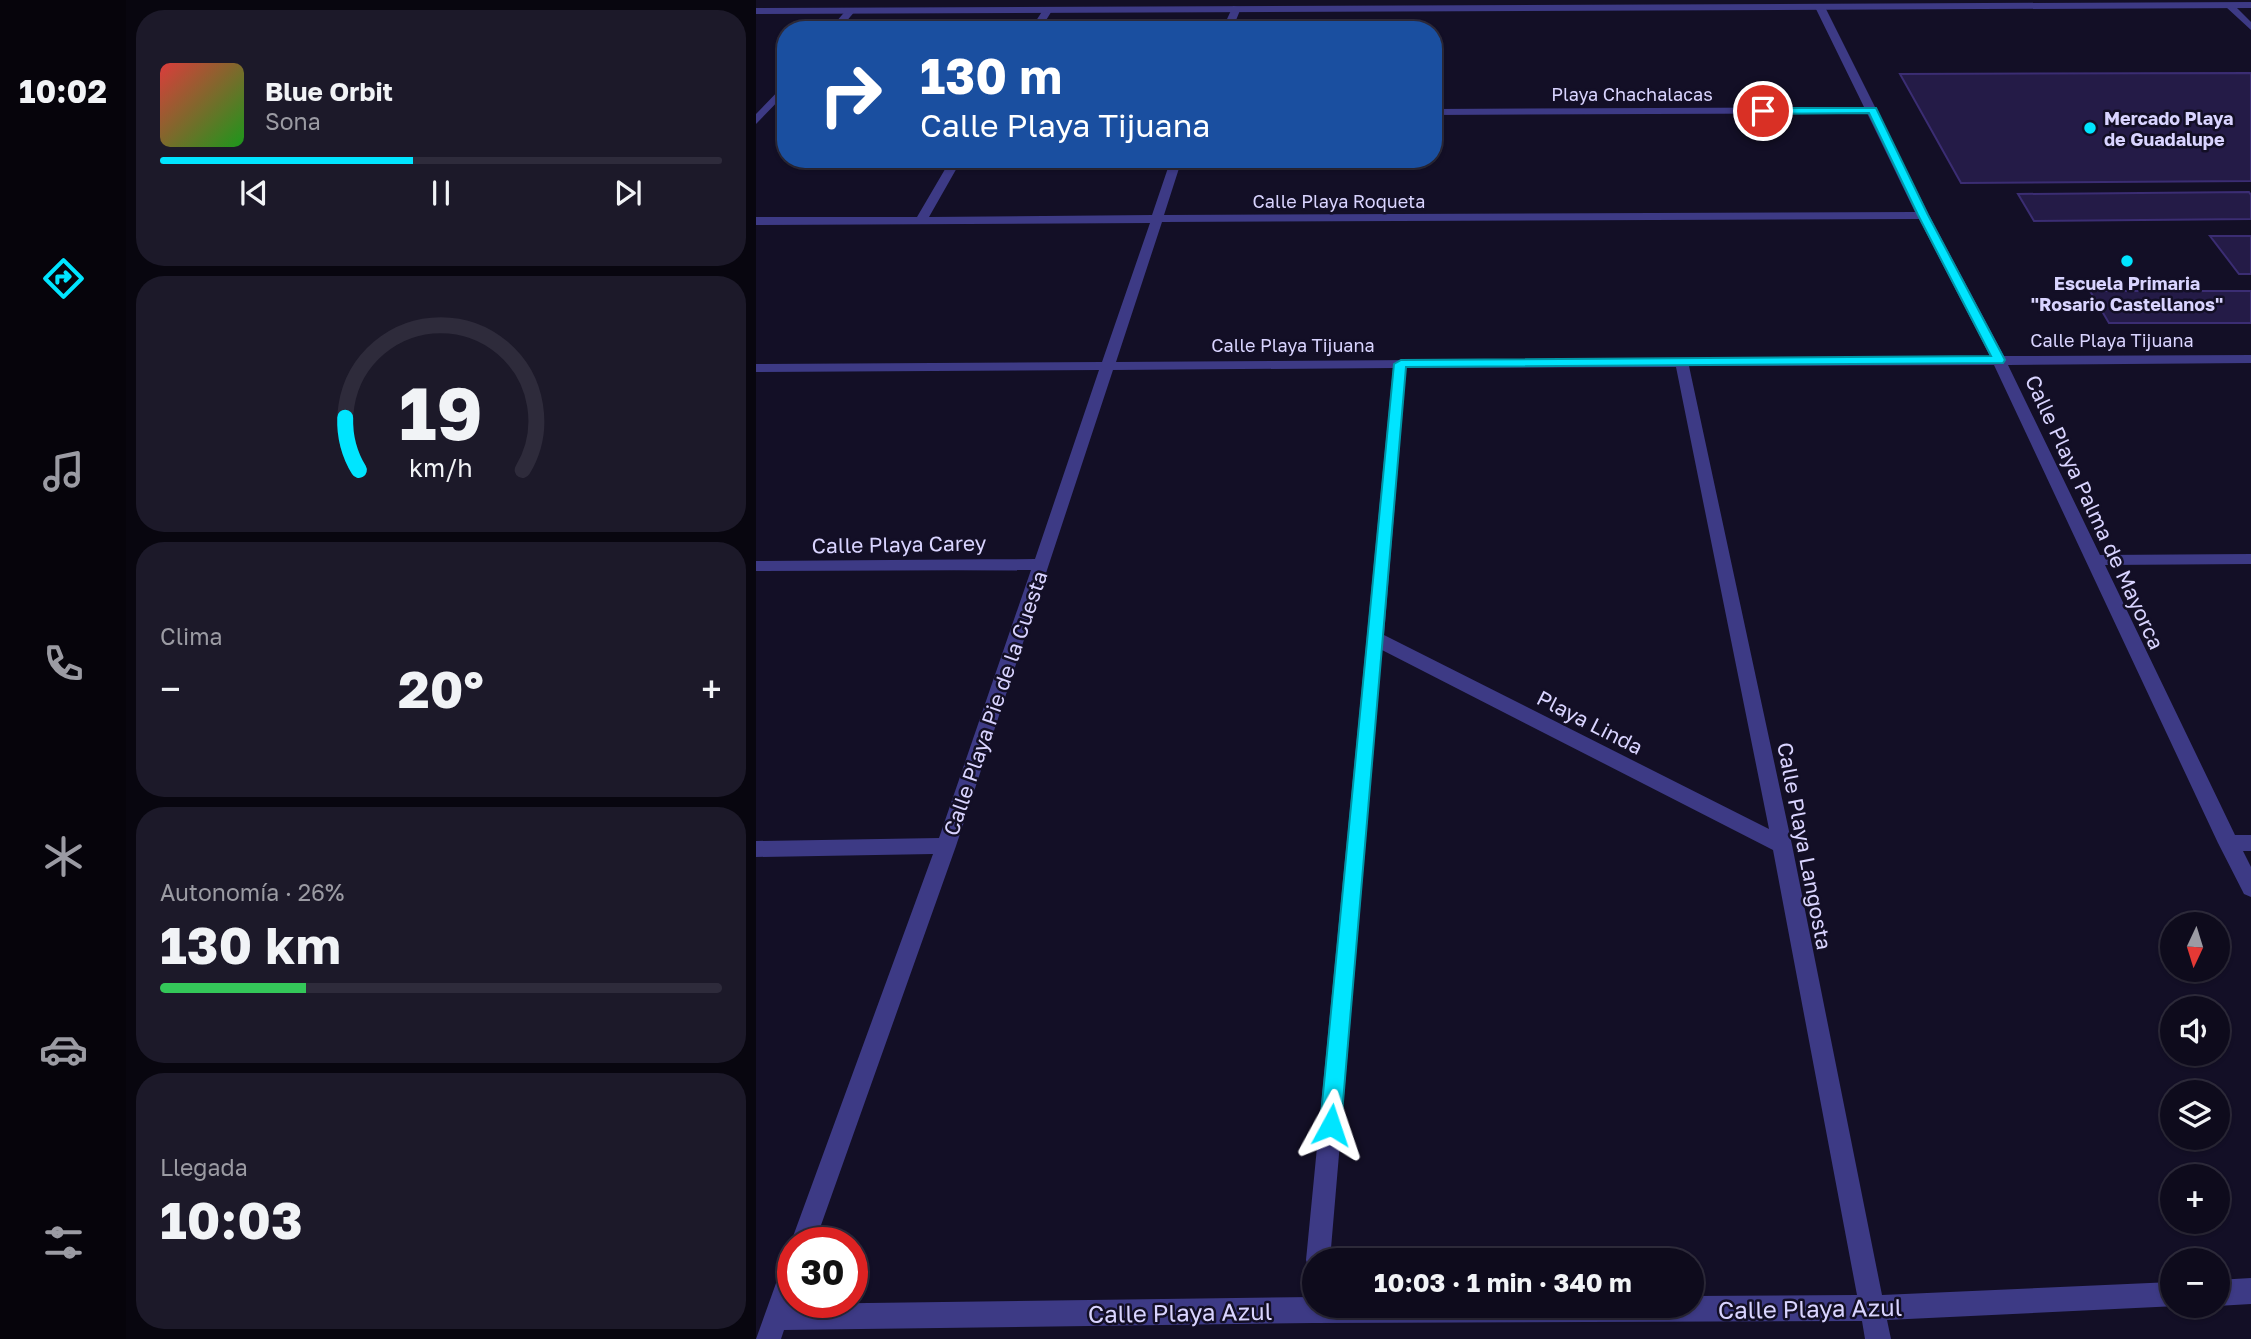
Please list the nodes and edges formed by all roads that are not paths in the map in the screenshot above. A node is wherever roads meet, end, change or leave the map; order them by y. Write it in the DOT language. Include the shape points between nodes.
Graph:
graph roads {
  1 [pos="1289,0"];
  2 [pos="956,5"];
  3 [pos="2229,5"];
  4 [pos="2251,5"];
  5 [pos="1820,7"];
  6 [pos="1236,8"];
  7 [pos="1276,8"];
  8 [pos="1048,9"];
  9 [pos="756,10"];
  10 [pos="851,10"];
  11 [pos="842,21"];
  12 [pos="1041,21"];
  13 [pos="1231,21"];
  14 [pos="2251,27"];
  15 [pos="777,96"];
  16 [pos="1873,110"];
  17 [pos="1442,112"];
  18 [pos="756,121"];
  19 [pos="952,168"];
  20 [pos="1174,168"];
  21 [pos="1923,215"];
  22 [pos="1157,219"];
  23 [pos="756,221"];
  24 [pos="920,221"];
  25 [pos="2251,359"];
  26 [pos="1999,360"];
  27 [pos="1401,364"];
  28 [pos="1682,364"];
  29 [pos="1108,366"];
  30 [pos="756,368"];
  31 [pos="2251,559"];
  32 [pos="2095,560"];
  33 [pos="1042,564"];
  34 [pos="756,566"];
  35 [pos="1376,639"];
  36 [pos="2228,843"];
  37 [pos="2251,843"];
  38 [pos="1783,845"];
  39 [pos="946,846"];
  40 [pos="756,849"];
  41 [pos="2251,888"];
  42 [pos="808,1227"];
  43 [pos="1319,1248"];
  44 [pos="2251,1292"];
  45 [pos="2230,1293"];
  46 [pos="2160,1296"];
  47 [pos="1302,1306"];
  48 [pos="1704,1307"];
  49 [pos="1872,1308"];
  50 [pos="772,1328"];
  51 [pos="1878,1339"];
  1 -- 7 [label="street"];
  2 -- 8 [label="street"];
  2 -- 10 [label="street"];
  3 -- 4 [label="street"];
  3 -- 5 [label="street"];
  3 -- 14 [label="street"];
  5 -- 7 [label="street"];
  5 -- 16 [label="street, Calle Playa Palma de Mayorca"];
  6 -- 7 [label="street"];
  6 -- 8 [label="street"];
  6 -- 13 [label="street"];
  8 -- 12 [label="street"];
  9 -- 10 [label="street"];
  10 -- 11 [label="street"];
  15 -- 18 [label="street"];
  16 -- 17 [label="street, Playa Chachalacas"];
  16 -- 21 [label="street, Calle Playa Palma de Mayorca"];
  19 -- 24 [label="street"];
  20 -- 22 [label="street, Calle Playa Pie de la Cuesta"];
  21 -- 22 [label="street, Calle Playa Roqueta"];
  21 -- 26 [label="street, Calle Playa Palma de Mayorca"];
  22 -- 24 [label="street, Calle Playa Roqueta"];
  22 -- 29 [label="street, Calle Playa Pie de la Cuesta"];
  23 -- 24 [label="street, Calle Playa Roqueta"];
  25 -- 26 [label="street, Calle Playa Tijuana"];
  26 -- 28 [label="street, Calle Playa Tijuana"];
  26 -- 32 [label="street, Calle Playa Palma de Mayorca"];
  27 -- 28 [label="street, Calle Playa Tijuana"];
  27 -- 29 [label="street, Calle Playa Tijuana"];
  27 -- 35 [label="street"];
  28 -- 38 [label="street, Calle Playa Langosta"];
  29 -- 30 [label="street, Calle Playa Tijuana"];
  29 -- 33 [label="street, Calle Playa Pie de la Cuesta"];
  31 -- 32 [label="street"];
  32 -- 36 [label="street, Calle Playa Palma de Mayorca"];
  33 -- 34 [label="street, Calle Playa Carey"];
  33 -- 39 [label="street, Calle Playa Pie de la Cuesta"];
  35 -- 38 [label="street, Playa Linda"];
  35 -- 43 [label="street"];
  36 -- 37 [label="street"];
  36 -- 41 [label="street, Calle Playa Palma de Mayorca"];
  38 -- 49 [label="street, Calle Playa Langosta"];
  39 -- 40 [label="street"];
  39 -- 42 [label="street, Calle Playa Pie de la Cuesta"];
  44 -- 45 [label="street"];
  46 -- 49 [label="street, Calle Playa Azul"];
  47 -- 50 [label="street, Calle Playa Azul"];
  48 -- 49 [label="street, Calle Playa Azul"];
  49 -- 51 [label="street, Calle Playa Langosta"];
}
